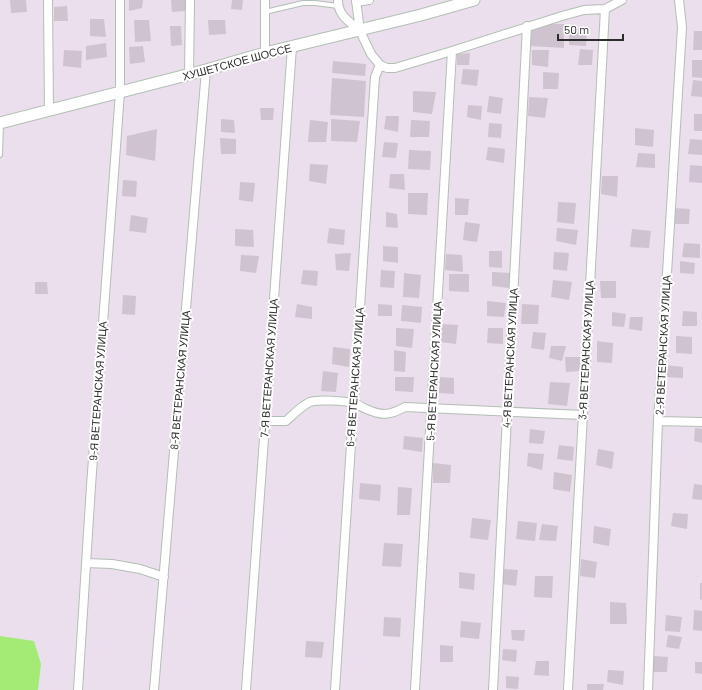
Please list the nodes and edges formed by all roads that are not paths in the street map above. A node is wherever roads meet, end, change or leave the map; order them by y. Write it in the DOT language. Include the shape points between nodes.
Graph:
graph roads {
  1 [pos="48,0"];
  2 [pos="120,0"];
  3 [pos="190,0"];
  4 [pos="265,0"];
  5 [pos="369,0"];
  6 [pos="622,0"];
  7 [pos="679,0"];
  8 [pos="356,1"];
  9 [pos="469,1"];
  10 [pos="338,3"];
  11 [pos="605,9"];
  12 [pos="265,12"];
  13 [pos="527,26"];
  14 [pos="360,31"];
  15 [pos="292,46"];
  16 [pos="452,51"];
  17 [pos="265,53"];
  18 [pos="380,65"];
  19 [pos="206,70"];
  20 [pos="189,75"];
  21 [pos="120,92"];
  22 [pos="49,111"];
  23 [pos="1,123"];
  24 [pos="0,155"];
  25 [pos="354,403"];
  26 [pos="432,409"];
  27 [pos="507,412"];
  28 [pos="583,415"];
  29 [pos="265,421"];
  30 [pos="658,421"];
  31 [pos="702,422"];
  32 [pos="86,563"];
  33 [pos="164,577"];
  34 [pos="78,690"];
  35 [pos="154,690"];
  36 [pos="246,690"];
  37 [pos="335,690"];
  38 [pos="415,690"];
  39 [pos="493,690"];
  40 [pos="568,690"];
  41 [pos="648,690"];
  1 -- 22 [label="street"];
  2 -- 21 [label="street, 9-Я ВЕТЕРАНСКАЯ УЛИЦА"];
  3 -- 20 [label="street"];
  4 -- 12 [label="street"];
  5 -- 8 [label="street"];
  6 -- 11 [label="street"];
  7 -- 30 [label="street, 2-Я ВЕТЕРАНСКАЯ УЛИЦА" via="682,27"];
  8 -- 14 [label="street"];
  9 -- 14 [label="main road, ХУШЕТСКОЕ ШОССЕ"];
  10 -- 12 [label="lane" via="303,3"];
  10 -- 14 [label="street" via="341,14"];
  11 -- 13 [label="street" via="584,10"];
  11 -- 28 [label="street, 3-Я ВЕТЕРАНСКАЯ УЛИЦА"];
  12 -- 17 [label="street"];
  13 -- 16 [label="street"];
  13 -- 27 [label="street, 4-Я ВЕТЕРАНСКАЯ УЛИЦА"];
  14 -- 15 [label="main road, ХУШЕТСКОЕ ШОССЕ"];
  14 -- 18 [label="street" via="371,54"];
  15 -- 17 [label="main road, ХУШЕТСКОЕ ШОССЕ"];
  15 -- 29 [label="street, 7-Я ВЕТЕРАНСКАЯ УЛИЦА"];
  16 -- 18 [label="street" via="396,68"];
  16 -- 26 [label="street, 5-Я ВЕТЕРАНСКАЯ УЛИЦА"];
  17 -- 19 [label="main road, ХУШЕТСКОЕ ШОССЕ"];
  18 -- 25 [label="street, 6-Я ВЕТЕРАНСКАЯ УЛИЦА" via="374,77"];
  19 -- 20 [label="main road, ХУШЕТСКОЕ ШОССЕ"];
  19 -- 33 [label="street, 8-Я ВЕТЕРАНСКАЯ УЛИЦА"];
  20 -- 21 [label="main road, ХУШЕТСКОЕ ШОССЕ"];
  21 -- 22 [label="main road, ХУШЕТСКОЕ ШОССЕ"];
  21 -- 32 [label="street, 9-Я ВЕТЕРАНСКАЯ УЛИЦА"];
  22 -- 23 [label="main road, ХУШЕТСКОЕ ШОССЕ"];
  23 -- 24 [label="lane"];
  25 -- 26 [label="street" via="378,414 398,411 405,407"];
  25 -- 29 [label="street" via="315,401 303,406 286,421"];
  25 -- 37 [label="street, 6-Я ВЕТЕРАНСКАЯ УЛИЦА"];
  26 -- 27 [label="street"];
  26 -- 38 [label="street, 5-Я ВЕТЕРАНСКАЯ УЛИЦА"];
  27 -- 28 [label="street"];
  27 -- 39 [label="street, 4-Я ВЕТЕРАНСКАЯ УЛИЦА"];
  28 -- 40 [label="street, 3-Я ВЕТЕРАНСКАЯ УЛИЦА"];
  29 -- 36 [label="street, 7-Я ВЕТЕРАНСКАЯ УЛИЦА"];
  30 -- 31 [label="street"];
  30 -- 41 [label="street, 2-Я ВЕТЕРАНСКАЯ УЛИЦА"];
  32 -- 33 [label="street" via="140,569"];
  32 -- 34 [label="street, 9-Я ВЕТЕРАНСКАЯ УЛИЦА"];
  33 -- 35 [label="street, 8-Я ВЕТЕРАНСКАЯ УЛИЦА"];
}
